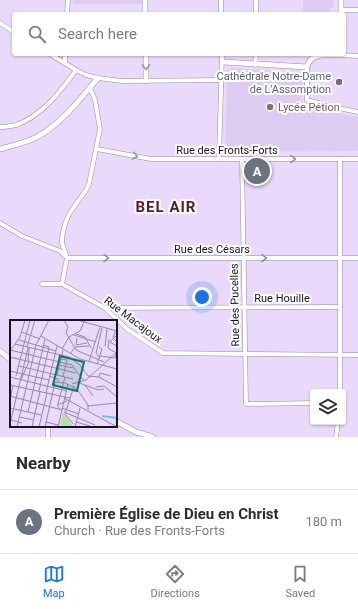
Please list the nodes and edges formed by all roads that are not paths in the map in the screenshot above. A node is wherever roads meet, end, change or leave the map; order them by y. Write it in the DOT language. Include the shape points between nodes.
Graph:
graph roads {
  1 [pos="68,0"];
  2 [pos="145,0"];
  3 [pos="221,0"];
  4 [pos="256,0"];
  5 [pos="341,0"];
  6 [pos="358,10"];
  7 [pos="67,12"];
  8 [pos="145,12"];
  9 [pos="221,12"];
  10 [pos="256,12"];
  11 [pos="341,12"];
  12 [pos="0,23"];
  13 [pos="12,31"];
  14 [pos="346,55"];
  15 [pos="53,56"];
  16 [pos="65,56"];
  17 [pos="146,56"];
  18 [pos="222,56"];
  19 [pos="256,56"];
  20 [pos="315,56"];
  21 [pos="358,56"];
  22 [pos="223,62"];
  23 [pos="64,63"];
  24 [pos="255,65"];
  25 [pos="307,67"];
  26 [pos="76,70"];
  27 [pos="98,78"];
  28 [pos="222,80"];
  29 [pos="146,81"];
  30 [pos="90,88"];
  31 [pos="358,112"];
  32 [pos="0,127"];
  33 [pos="0,148"];
  34 [pos="96,149"];
  35 [pos="219,159"];
  36 [pos="242,159"];
  37 [pos="340,159"];
  38 [pos="358,159"];
  39 [pos="0,224"];
  40 [pos="67,258"];
  41 [pos="243,258"];
  42 [pos="340,258"];
  43 [pos="358,258"];
  44 [pos="42,284"];
  45 [pos="62,284"];
  46 [pos="244,307"];
  47 [pos="105,308"];
  48 [pos="340,308"];
  49 [pos="0,351"];
  50 [pos="245,354"];
  51 [pos="340,355"];
  52 [pos="358,355"];
  53 [pos="10,359"];
  54 [pos="340,389"];
  55 [pos="310,403"];
  56 [pos="117,422"];
  57 [pos="338,425"];
  58 [pos="153,437"];
  59 [pos="336,437"];
  1 -- 7 [label="street"];
  2 -- 8 [label="street"];
  3 -- 9 [label="street"];
  4 -- 10 [label="street"];
  5 -- 11 [label="street"];
  6 -- 11 [label="street"];
  12 -- 13 [label="street"];
  14 -- 21 [label="street"];
  15 -- 23 [label="street"];
  16 -- 23 [label="street"];
  17 -- 29 [label="street, one-way"];
  18 -- 22 [label="street"];
  19 -- 24 [label="street"];
  20 -- 25 [label="street" via="309,60"];
  22 -- 24 [label="street"];
  22 -- 28 [label="street"];
  23 -- 26 [label="street"];
  24 -- 25 [label="street"];
  25 -- 31 [label="street" via="307,100"];
  26 -- 27 [label="street"];
  26 -- 32 [label="street" via="44,108 16,125"];
  27 -- 29 [label="street"];
  27 -- 30 [label="street"];
  28 -- 29 [label="street"];
  28 -- 35 [label="street"];
  30 -- 33 [label="street" via="53,127 18,145"];
  30 -- 34 [label="street" via="95,100 100,129"];
  34 -- 35 [label="street, Rue des Fronts-Forts, one-way" via="151,159"];
  34 -- 40 [label="street" via="89,184 65,224 62,243"];
  35 -- 36 [label="street, Rue des Fronts-Forts"];
  36 -- 37 [label="street, Rue des Fronts-Forts, one-way"];
  36 -- 41 [label="street, Rue des Pucelles"];
  37 -- 38 [label="street, Rue des Fronts-Forts"];
  37 -- 42 [label="street"];
  39 -- 40 [label="street" via="60,251"];
  40 -- 41 [label="street, Rue des Césars, one-way"];
  40 -- 45 [label="street"];
  41 -- 42 [label="street, Rue des Césars, one-way"];
  41 -- 46 [label="street, Rue des Pucelles"];
  42 -- 43 [label="street, Rue des Césars"];
  42 -- 48 [label="street"];
  44 -- 45 [label="street"];
  45 -- 47 [label="street, Rue Macajoux"];
  46 -- 47 [label="street, Rue Houille"];
  46 -- 48 [label="street, Rue Houille"];
  46 -- 50 [label="street, Rue des Pucelles"];
  47 -- 50 [label="street, Rue Macajoux" via="127,329 163,353"];
  48 -- 51 [label="street"];
  49 -- 53 [label="street"];
  50 -- 51 [label="street, Rue Macajoux"];
  50 -- 55 [label="street, Rue des Pucelles" via="246,404"];
  51 -- 52 [label="street, Rue Macajoux"];
  51 -- 54 [label="street"];
  56 -- 58 [label="street" via="136,432"];
  57 -- 59 [label="street"];
}
